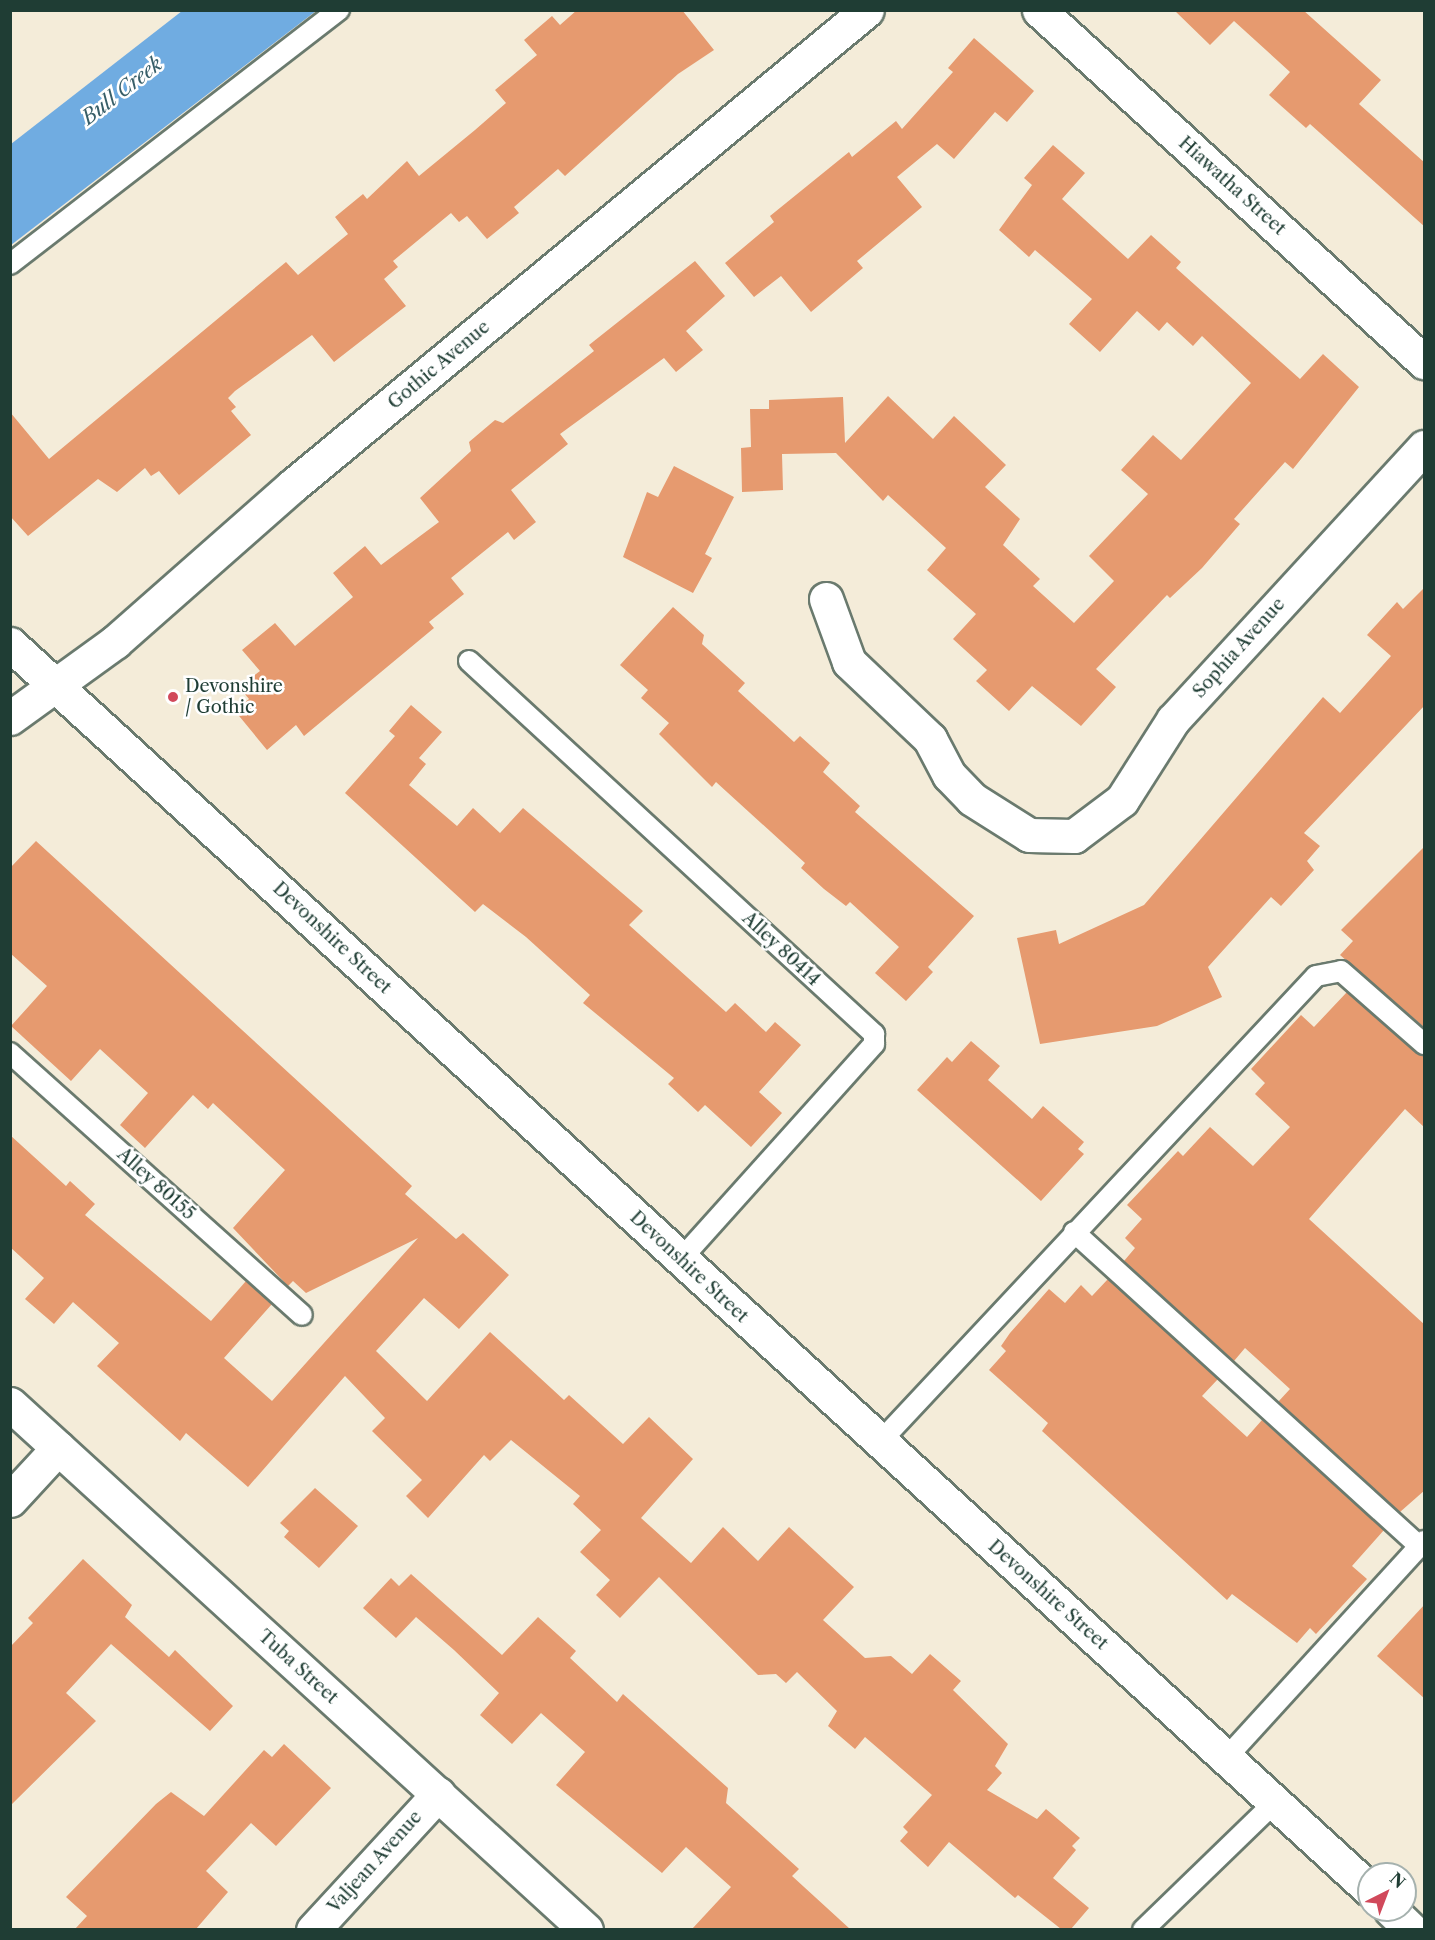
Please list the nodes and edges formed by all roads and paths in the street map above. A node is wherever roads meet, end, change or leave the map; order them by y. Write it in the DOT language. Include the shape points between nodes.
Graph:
graph roads {
  1 [pos="339,10"];
  2 [pos="867,10"];
  3 [pos="1039,10"];
  4 [pos="10,264"];
  5 [pos="1425,362"];
  6 [pos="1425,447"];
  7 [pos="826,599"];
  8 [pos="10,644"];
  9 [pos="469,662"];
  10 [pos="57,685"];
  11 [pos="10,718"];
  12 [pos="1425,1044"];
  13 [pos="10,1053"];
  14 [pos="1074,1232"];
  15 [pos="681,1259"];
  16 [pos="302,1315"];
  17 [pos="10,1404"];
  18 [pos="880,1442"];
  19 [pos="58,1448"];
  20 [pos="10,1500"];
  21 [pos="1422,1544"];
  22 [pos="1226,1758"];
  23 [pos="438,1794"];
  24 [pos="1275,1802"];
  25 [pos="1357,1878"];
  26 [pos="313,1929"];
  27 [pos="586,1929"];
  28 [pos="1143,1929"];
  1 -- 4 [label="lane"];
  2 -- 10 [label="street, Gothic Avenue"];
  3 -- 5 [label="street, Hiawatha Street"];
  6 -- 7 [label="street, Sophia Avenue" via="1173,720 1107,816 1074,836 1029,835 1006,823 949,775 930,739 849,662"];
  8 -- 10 [label="street, Devonshire Street"];
  9 -- 15 [label="lane, Alley 80414" via="874,1034 874,1044"];
  10 -- 11 [label="street, Gothic Avenue"];
  10 -- 15 [label="street, Devonshire Street"];
  12 -- 14 [label="lane" via="1341,971 1316,976"];
  13 -- 16 [label="lane, Alley 80155"];
  14 -- 18 [label="lane"];
  14 -- 21 [label="lane"];
  15 -- 18 [label="street, Devonshire Street"];
  17 -- 19 [label="street, Tuba Street"];
  18 -- 22 [label="street, Devonshire Street"];
  19 -- 20 [label="street"];
  19 -- 23 [label="street, Tuba Street"];
  21 -- 22 [label="lane"];
  22 -- 24 [label="street, Devonshire Street"];
  23 -- 26 [label="street, Valjean Avenue"];
  23 -- 27 [label="street, Tuba Street"];
  24 -- 25 [label="street, Devonshire Street"];
  24 -- 28 [label="lane"];
}
